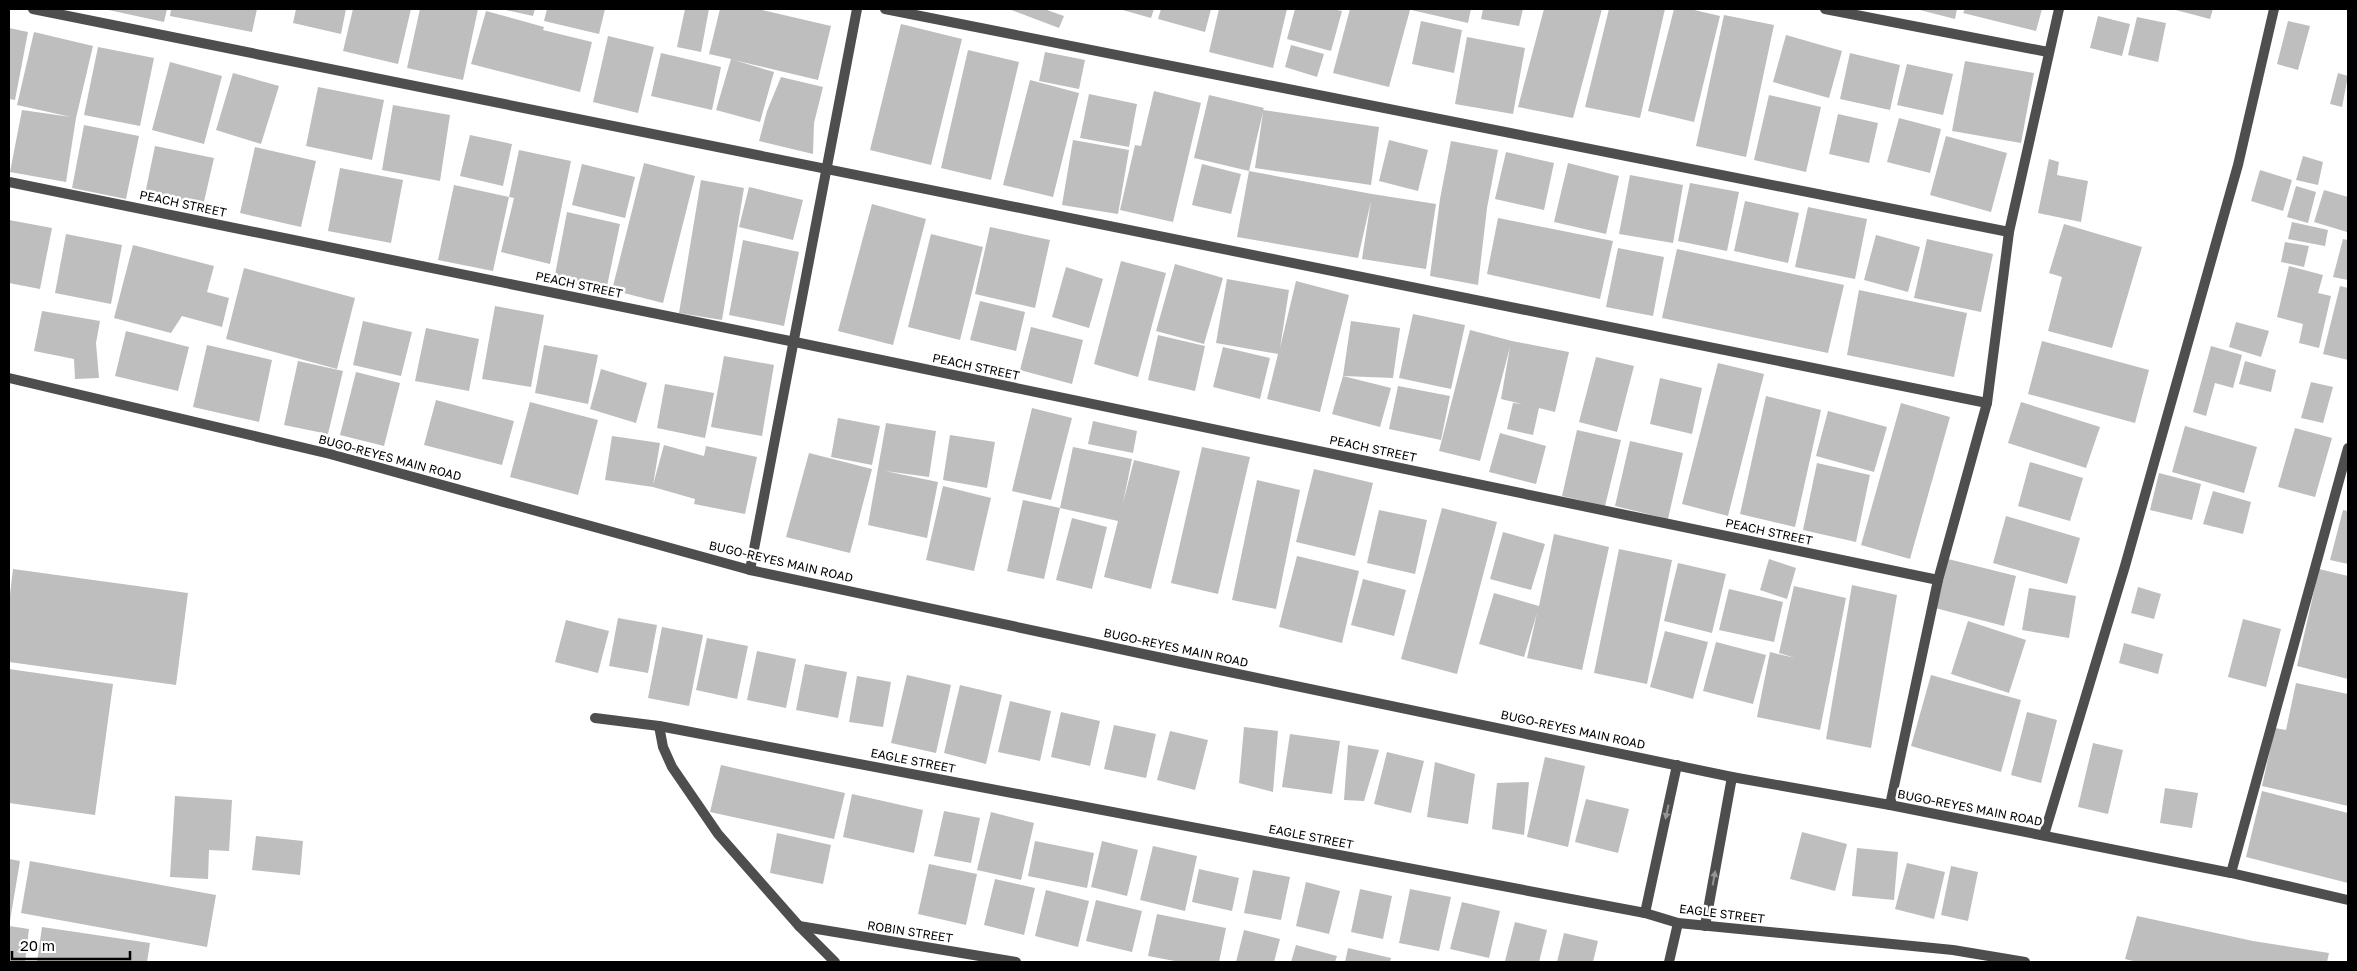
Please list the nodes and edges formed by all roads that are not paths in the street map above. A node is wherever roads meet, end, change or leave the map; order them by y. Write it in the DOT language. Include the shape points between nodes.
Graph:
graph roads {
  1 [pos="33,9"];
  2 [pos="857,9"];
  3 [pos="885,9"];
  4 [pos="1825,9"];
  5 [pos="2059,9"];
  6 [pos="2274,9"];
  7 [pos="2048,52"];
  8 [pos="825,169"];
  9 [pos="9,182"];
  10 [pos="2009,232"];
  11 [pos="795,342"];
  12 [pos="9,378"];
  13 [pos="1987,403"];
  14 [pos="2348,448"];
  15 [pos="750,570"];
  16 [pos="1938,580"];
  17 [pos="594,718"];
  18 [pos="659,726"];
  19 [pos="1677,765"];
  20 [pos="1732,777"];
  21 [pos="1890,805"];
  22 [pos="2044,836"];
  23 [pos="2231,873"];
  24 [pos="2348,900"];
  25 [pos="1645,914"];
  26 [pos="1678,923"];
  27 [pos="799,926"];
  28 [pos="1705,926"];
  29 [pos="835,962"];
  30 [pos="1016,962"];
  31 [pos="1669,962"];
  32 [pos="2025,962"];
  1 -- 8 [label="street"];
  2 -- 8 [label="street"];
  3 -- 10 [label="street"];
  4 -- 7 [label="street"];
  5 -- 7 [label="street"];
  6 -- 22 [label="street" via="2238,165 2128,557"];
  7 -- 10 [label="street"];
  8 -- 11 [label="street"];
  8 -- 13 [label="street"];
  9 -- 11 [label="street, PEACH STREET"];
  10 -- 13 [label="street"];
  11 -- 15 [label="street"];
  11 -- 16 [label="street, PEACH STREET"];
  12 -- 15 [label="street, BUGO-REYES MAIN ROAD" via="330,454"];
  13 -- 16 [label="street"];
  14 -- 23 [label="street"];
  15 -- 19 [label="street, BUGO-REYES MAIN ROAD"];
  16 -- 21 [label="street"];
  17 -- 18 [label="street, EAGLE STREET"];
  18 -- 25 [label="street, EAGLE STREET"];
  18 -- 27 [label="street" via="663,747 672,767 718,834"];
  19 -- 20 [label="street, BUGO-REYES MAIN ROAD"];
  19 -- 25 [label="street, one-way"];
  20 -- 21 [label="street, BUGO-REYES MAIN ROAD"];
  28 -- 20 [label="street, one-way"];
  21 -- 22 [label="street, BUGO-REYES MAIN ROAD"];
  22 -- 23 [label="street, BUGO-REYES MAIN ROAD"];
  23 -- 24 [label="street, BUGO-REYES MAIN ROAD"];
  25 -- 26 [label="street, EAGLE STREET"];
  26 -- 28 [label="street, EAGLE STREET"];
  26 -- 31 [label="street"];
  27 -- 29 [label="street"];
  27 -- 30 [label="street, ROBIN STREET"];
  28 -- 32 [label="street, EAGLE STREET" via="1953,950"];
}
